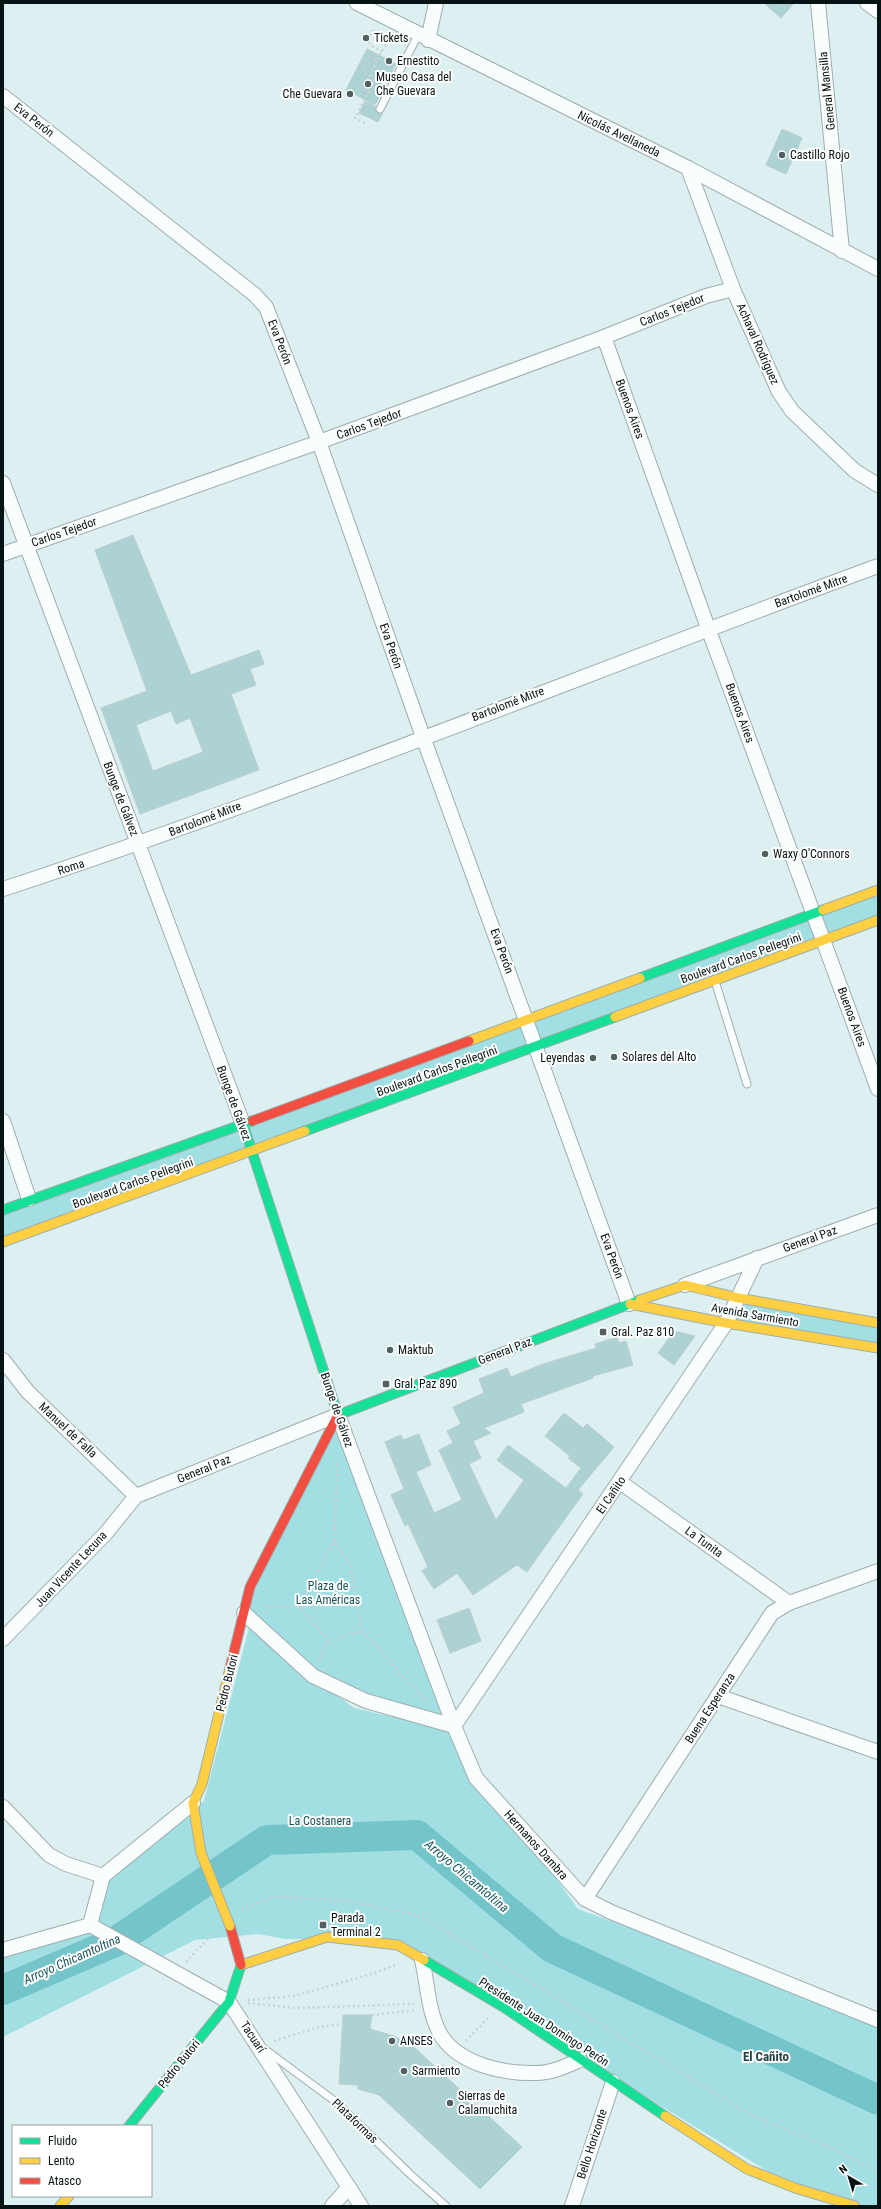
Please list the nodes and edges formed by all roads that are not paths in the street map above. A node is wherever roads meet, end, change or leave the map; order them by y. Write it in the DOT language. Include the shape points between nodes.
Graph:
graph roads {
  1 [pos="357,3"];
  2 [pos="436,3"];
  3 [pos="818,3"];
  4 [pos="866,3"];
  5 [pos="878,11"];
  6 [pos="423,37"];
  7 [pos="3,96"];
  8 [pos="380,109"];
  9 [pos="688,168"];
  10 [pos="842,251"];
  11 [pos="878,269"];
  12 [pos="733,289"];
  13 [pos="604,337"];
  14 [pos="319,442"];
  15 [pos="3,483"];
  16 [pos="878,485"];
  17 [pos="26,546"];
  18 [pos="3,554"];
  19 [pos="878,566"];
  20 [pos="708,628"];
  21 [pos="423,737"];
  22 [pos="138,845"];
  23 [pos="3,889"];
  24 [pos="878,890"];
  25 [pos="814,914"];
  26 [pos="878,920"];
  27 [pos="824,940"];
  28 [pos="715,980"];
  29 [pos="527,1019"];
  30 [pos="537,1046"];
  31 [pos="747,1084"];
  32 [pos="878,1089"];
  33 [pos="3,1121"];
  34 [pos="243,1124"];
  35 [pos="252,1152"];
  36 [pos="29,1199"];
  37 [pos="3,1210"];
  38 [pos="878,1215"];
  39 [pos="3,1242"];
  40 [pos="757,1258"];
  41 [pos="685,1285"];
  42 [pos="739,1298"];
  43 [pos="629,1304"];
  44 [pos="726,1323"];
  45 [pos="878,1323"];
  46 [pos="878,1348"];
  47 [pos="3,1360"];
  48 [pos="338,1415"];
  49 [pos="620,1482"];
  50 [pos="136,1496"];
  51 [pos="878,1571"];
  52 [pos="789,1603"];
  53 [pos="244,1613"];
  54 [pos="3,1639"];
  55 [pos="718,1696"];
  56 [pos="454,1726"];
  57 [pos="878,1752"];
  58 [pos="193,1803"];
  59 [pos="3,1808"];
  60 [pos="103,1876"];
  61 [pos="585,1899"];
  62 [pos="90,1925"];
  63 [pos="3,1950"];
  64 [pos="419,1958"];
  65 [pos="241,1965"];
  66 [pos="229,2002"];
  67 [pos="878,2020"];
  68 [pos="258,2044"];
  69 [pos="580,2060"];
  70 [pos="613,2082"];
  71 [pos="130,2125"];
  72 [pos="349,2187"];
  73 [pos="68,2197"];
  74 [pos="60,2206"];
  75 [pos="332,2206"];
  76 [pos="361,2206"];
  77 [pos="446,2206"];
  78 [pos="572,2206"];
  79 [pos="855,2206"];
  1 -- 6 [label="street, Nicolás Avellaneda"];
  2 -- 6 [label="street"];
  3 -- 10 [label="street, General Mansilla"];
  4 -- 5 [label="street"];
  6 -- 8 [label="lane"];
  6 -- 9 [label="street, Nicolás Avellaneda"];
  7 -- 14 [label="street, Eva Perón" via="249,290 266,307"];
  9 -- 10 [label="street, Nicolás Avellaneda"];
  9 -- 12 [label="street, Achaval Rodríguez"];
  10 -- 11 [label="street, Nicolás Avellaneda"];
  12 -- 13 [label="street, Carlos Tejedor" via="706,296"];
  12 -- 16 [label="street, Achaval Rodríguez" via="779,392 792,411 855,472"];
  13 -- 14 [label="street, Carlos Tejedor"];
  13 -- 20 [label="street, Buenos Aires"];
  14 -- 17 [label="street, Carlos Tejedor"];
  14 -- 21 [label="street, Eva Perón"];
  15 -- 17 [label="street, Bunge de Gálvez"];
  17 -- 18 [label="street, Carlos Tejedor"];
  17 -- 22 [label="street, Bunge de Gálvez"];
  19 -- 20 [label="street, Bartolomé Mitre"];
  20 -- 21 [label="street, Bartolomé Mitre"];
  20 -- 25 [label="street, Buenos Aires"];
  21 -- 22 [label="street, Bartolomé Mitre"];
  21 -- 29 [label="street, Eva Perón"];
  22 -- 23 [label="street, Roma"];
  22 -- 34 [label="street, Bunge de Gálvez"];
  24 -- 25 [label="street, Boulevard Carlos Pellegrini"];
  25 -- 27 [label="street, Buenos Aires"];
  25 -- 29 [label="street, Boulevard Carlos Pellegrini"];
  26 -- 27 [label="street, Boulevard Carlos Pellegrini"];
  27 -- 28 [label="street, Boulevard Carlos Pellegrini"];
  27 -- 32 [label="street, Buenos Aires"];
  28 -- 30 [label="street, Boulevard Carlos Pellegrini"];
  28 -- 31 [label="lane"];
  29 -- 30 [label="street, Eva Perón"];
  29 -- 34 [label="street, Boulevard Carlos Pellegrini"];
  30 -- 35 [label="street, Boulevard Carlos Pellegrini"];
  30 -- 43 [label="street, Eva Perón"];
  33 -- 36 [label="street"];
  34 -- 35 [label="street, Bunge de Gálvez"];
  34 -- 36 [label="street, Boulevard Carlos Pellegrini"];
  35 -- 39 [label="street, Boulevard Carlos Pellegrini"];
  35 -- 48 [label="street, Bunge de Gálvez"];
  36 -- 37 [label="street, Boulevard Carlos Pellegrini"];
  38 -- 40 [label="street, General Paz"];
  40 -- 41 [label="street, General Paz"];
  40 -- 42 [label="street, El Cañito"];
  41 -- 42 [label="street, Avenida Sarmiento"];
  41 -- 43 [label="street, General Paz"];
  42 -- 44 [label="street, El Cañito"];
  42 -- 45 [label="street, Avenida Sarmiento"];
  43 -- 44 [label="street, Avenida Sarmiento"];
  43 -- 48 [label="street, General Paz"];
  44 -- 46 [label="street, Avenida Sarmiento"];
  44 -- 49 [label="street, El Cañito"];
  47 -- 50 [label="street, Manuel de Falla" via="28,1392"];
  48 -- 50 [label="street, General Paz"];
  48 -- 53 [label="street, Pedro Butori" via="250,1587"];
  48 -- 56 [label="street, Bunge de Gálvez"];
  49 -- 52 [label="street, La Tunita"];
  49 -- 56 [label="street, El Cañito"];
  50 -- 54 [label="street, Juan Vicente Lecuna" via="106,1533"];
  51 -- 52 [label="street, Buena Esperanza"];
  52 -- 55 [label="street, Buena Esperanza" via="772,1614"];
  53 -- 56 [label="street" via="313,1676 366,1701"];
  53 -- 58 [label="street, Pedro Butori" via="202,1784"];
  55 -- 57 [label="street"];
  55 -- 61 [label="street, Buena Esperanza"];
  56 -- 61 [label="street, Hermanos Dambra" via="476,1778"];
  58 -- 60 [label="street, Pedro Butori"];
  58 -- 65 [label="street, bridge" via="201,1854 230,1926"];
  59 -- 60 [label="street" via="49,1855 66,1864"];
  60 -- 62 [label="street"];
  61 -- 67 [label="street, Hermanos Dambra" via="611,1912"];
  62 -- 63 [label="street"];
  62 -- 66 [label="street, Tacuarí"];
  64 -- 65 [label="street, Presidente Juan Domingo Perón" via="398,1945 327,1937"];
  64 -- 69 [label="street, Presidente Juan Domingo Perón" via="500,2006"];
  64 -- 69 [label="street" via="434,2019 443,2037 462,2054 484,2066 510,2072 538,2073 561,2068"];
  65 -- 66 [label="street"];
  66 -- 68 [label="street, Tacuarí"];
  66 -- 71 [label="street, Pedro Butori"];
  68 -- 72 [label="street, Tacuarí"];
  68 -- 77 [label="lane, Plataformas" via="336,2102"];
  69 -- 70 [label="street, Presidente Juan Domingo Perón"];
  70 -- 78 [label="street, Bello Horizonte"];
  70 -- 79 [label="street, Presidente Juan Domingo Perón" via="747,2169 795,2188"];
  72 -- 75 [label="street"];
  72 -- 76 [label="street, Tacuarí"];
  73 -- 74 [label="street"];
}
